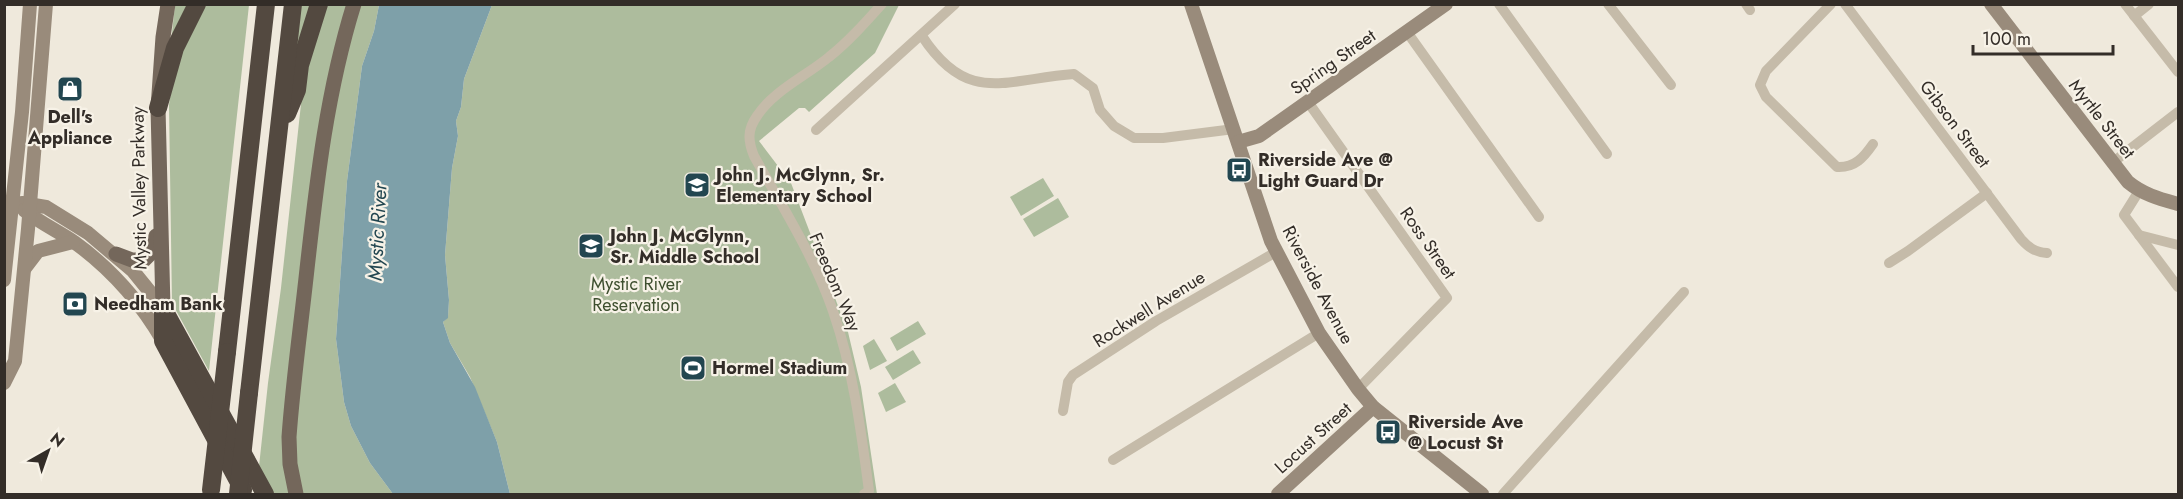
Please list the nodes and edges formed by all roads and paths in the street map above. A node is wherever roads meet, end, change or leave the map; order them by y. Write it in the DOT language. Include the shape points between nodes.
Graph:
graph roads {
  1 [pos="30,4"];
  2 [pos="168,4"];
  3 [pos="197,4"];
  4 [pos="266,4"];
  5 [pos="293,4"];
  6 [pos="319,4"];
  7 [pos="354,4"];
  8 [pos="882,4"];
  9 [pos="955,4"];
  10 [pos="1191,4"];
  11 [pos="1446,4"];
  12 [pos="1498,4"];
  13 [pos="1608,4"];
  14 [pos="1831,4"];
  15 [pos="1845,4"];
  16 [pos="1991,4"];
  17 [pos="2125,4"];
  18 [pos="2149,4"];
  19 [pos="44,5"];
  20 [pos="2134,16"];
  21 [pos="1407,32"];
  22 [pos="921,36"];
  23 [pos="2178,72"];
  24 [pos="1671,85"];
  25 [pos="1308,102"];
  26 [pos="158,108"];
  27 [pos="2178,112"];
  28 [pos="816,130"];
  29 [pos="1236,135"];
  30 [pos="278,138"];
  31 [pos="1873,144"];
  32 [pos="1607,154"];
  33 [pos="2112,163"];
  34 [pos="2139,191"];
  35 [pos="1987,193"];
  36 [pos="161,198"];
  37 [pos="9,200"];
  38 [pos="2178,204"];
  39 [pos="29,209"];
  40 [pos="1539,217"];
  41 [pos="2139,235"];
  42 [pos="74,242"];
  43 [pos="2178,245"];
  44 [pos="1276,252"];
  45 [pos="2047,253"];
  46 [pos="116,254"];
  47 [pos="1889,263"];
  48 [pos="23,273"];
  49 [pos="4,280"];
  50 [pos="2178,287"];
  51 [pos="1684,292"];
  52 [pos="162,308"];
  53 [pos="1319,333"];
  54 [pos="163,341"];
  55 [pos="4,383"];
  56 [pos="1358,389"];
  57 [pos="1373,407"];
  58 [pos="1063,411"];
  59 [pos="1113,460"];
  60 [pos="211,492"];
  61 [pos="1479,494"];
  62 [pos="238,495"];
  63 [pos="246,495"];
  64 [pos="265,495"];
  65 [pos="296,495"];
  66 [pos="864,495"];
  67 [pos="1278,495"];
  68 [pos="1503,495"];
  1 -- 37 [label="main road" via="22,112"];
  2 -- 26 [label="main road, Mystic Valley Parkway"];
  3 -- 26 [label="highway" via="175,48"];
  4 -- 60 [label="highway, bridge"];
  5 -- 30 [label="highway"];
  6 -- 30 [label="highway" via="300,65 297,90"];
  7 -- 65 [label="main road" via="328,105 316,187 290,427 290,464"];
  8 -- 66 [label="street, Freedom Way" via="829,58 763,108 748,141 808,253 835,318 862,437 869,491"];
  9 -- 22 [label="street"];
  10 -- 29 [label="main road, Riverside Avenue"];
  11 -- 21 [label="main road, Spring Street"];
  12 -- 32 [label="street"];
  13 -- 24 [label="street"];
  14 -- 31 [label="street" via="1766,71 1760,85 1766,97 1837,166 1856,164"];
  15 -- 35 [label="street, Gibson Street"];
  16 -- 33 [label="main road, Myrtle Street"];
  17 -- 20 [label="street"];
  18 -- 20 [label="street"];
  19 -- 39 [label="main road"];
  20 -- 23 [label="street"];
  21 -- 25 [label="main road, Spring Street"];
  21 -- 40 [label="street"];
  22 -- 28 [label="street"];
  22 -- 29 [label="street" via="933,54 969,81 988,84 1074,74 1093,88 1100,110 1114,126 1134,138"];
  25 -- 29 [label="main road, Spring Street" via="1259,136"];
  25 -- 56 [label="street, Ross Street" via="1447,298"];
  26 -- 36 [label="main road, Mystic Valley Parkway"];
  27 -- 33 [label="street"];
  29 -- 44 [label="main road, Riverside Avenue"];
  30 -- 62 [label="highway, bridge"];
  33 -- 34 [label="main road, Myrtle Street"];
  34 -- 38 [label="main road, Myrtle Street"];
  34 -- 41 [label="street" via="2124,215"];
  35 -- 45 [label="street, Gibson Street" via="2029,247"];
  35 -- 47 [label="street"];
  36 -- 46 [label="main road" via="156,244 151,255 138,261"];
  36 -- 52 [label="main road, Mystic Valley Parkway"];
  37 -- 39 [label="main road"];
  37 -- 49 [label="main road"];
  39 -- 42 [label="main road"];
  39 -- 46 [label="main road" via="46,207 58,213"];
  39 -- 48 [label="main road"];
  41 -- 43 [label="street"];
  41 -- 50 [label="street"];
  42 -- 48 [label="main road" via="38,251"];
  42 -- 54 [label="main road" via="117,280"];
  44 -- 53 [label="main road, Riverside Avenue"];
  44 -- 58 [label="street, Rockwell Avenue" via="1156,321 1073,375"];
  46 -- 52 [label="main road"];
  48 -- 55 [label="main road" via="15,361"];
  51 -- 68 [label="street"];
  52 -- 54 [label="highway, Mystic Valley Parkway"];
  52 -- 64 [label="highway"];
  53 -- 56 [label="main road, Riverside Avenue"];
  53 -- 59 [label="street"];
  54 -- 63 [label="highway, Mystic Valley Parkway"];
  56 -- 57 [label="main road, Riverside Avenue"];
  57 -- 61 [label="main road, Riverside Avenue"];
  57 -- 67 [label="main road, Locust Street"];
}
